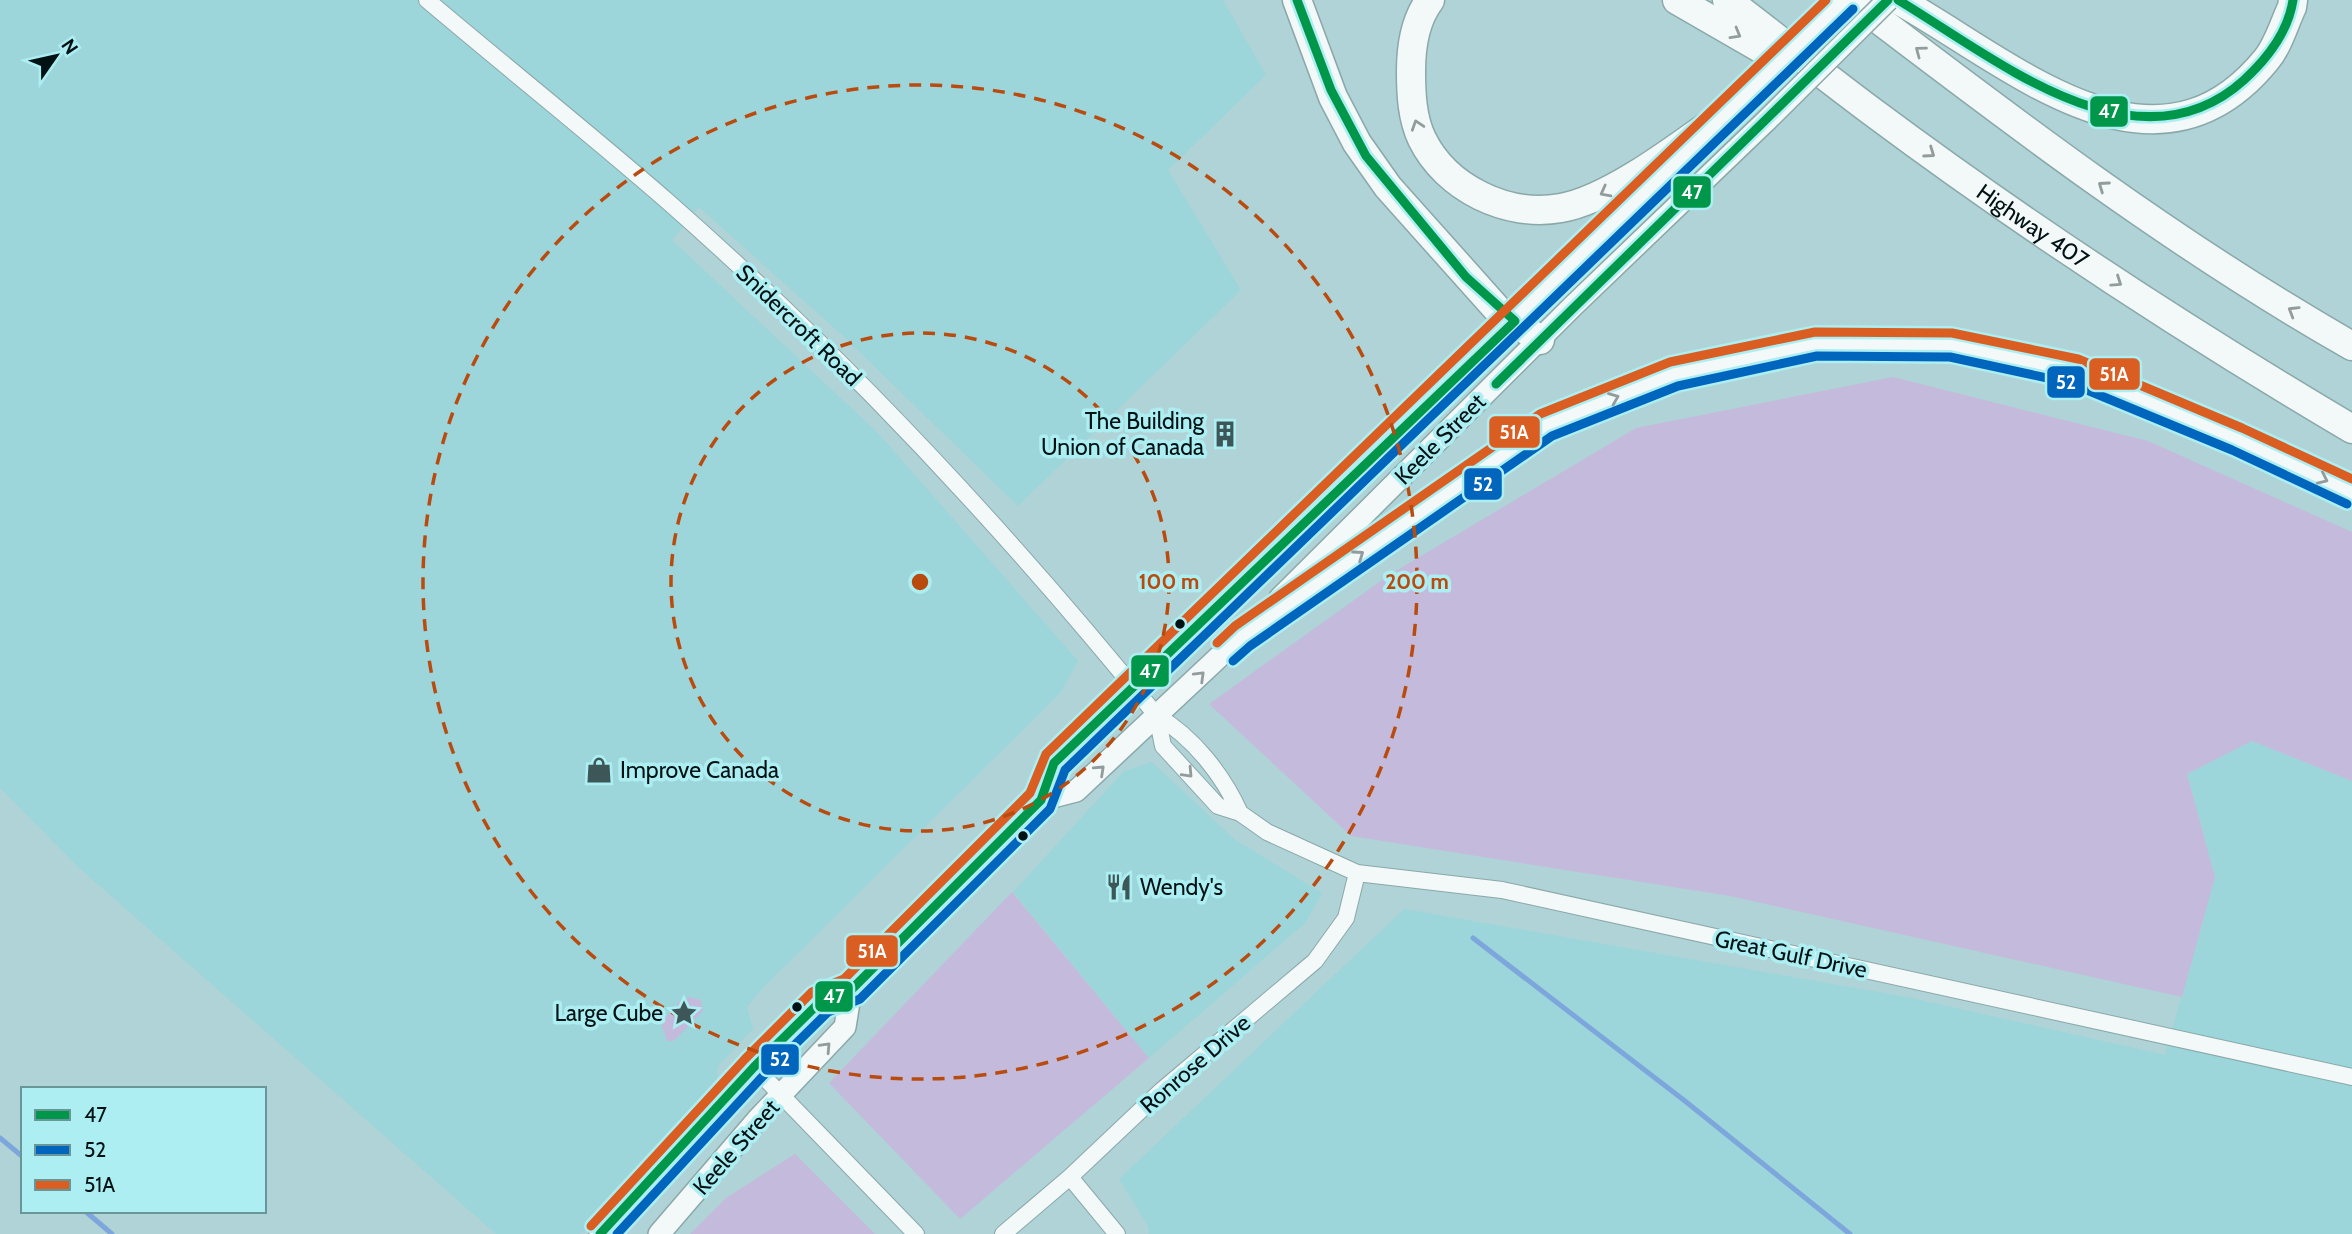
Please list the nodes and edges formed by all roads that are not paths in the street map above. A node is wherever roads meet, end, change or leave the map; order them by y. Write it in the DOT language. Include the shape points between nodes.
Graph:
graph roads {
  1 [pos="427,0"];
  2 [pos="1297,0"];
  3 [pos="1430,0"];
  4 [pos="1677,0"];
  5 [pos="1727,0"];
  6 [pos="1844,0"];
  7 [pos="1853,0"];
  8 [pos="1888,0"];
  9 [pos="1898,0"];
  10 [pos="2292,0"];
  11 [pos="1744,100"];
  12 [pos="1874,114"];
  13 [pos="1516,321"];
  14 [pos="1540,340"];
  15 [pos="2352,346"];
  16 [pos="2352,429"];
  17 [pos="2352,493"];
  18 [pos="1242,636"];
  19 [pos="1134,687"];
  20 [pos="1157,716"];
  21 [pos="1041,800"];
  22 [pos="1240,813"];
  23 [pos="1357,873"];
  24 [pos="851,990"];
  25 [pos="754,1068"];
  26 [pos="2352,1077"];
  27 [pos="781,1095"];
  28 [pos="1070,1177"];
  29 [pos="600,1234"];
  30 [pos="659,1234"];
  31 [pos="916,1234"];
  32 [pos="1003,1234"];
  33 [pos="1117,1234"];
  1 -- 19 [label="street, Snidercroft Road" via="668,202 833,356 957,482"];
  2 -- 13 [label="highway" via="1333,97 1357,143 1388,187 1447,254 1497,309"];
  11 -- 3 [label="highway, one-way" via="1587,202 1559,209 1511,207 1453,180 1422,138 1413,113 1411,58 1415,32"];
  4 -- 12 [label="highway, one-way"];
  5 -- 12 [label="highway, Highway 407"];
  6 -- 11 [label="main road, Keele Street, bridge"];
  15 -- 7 [label="highway, one-way" via="2128,203"];
  8 -- 14 [label="main road, Keele Street, bridge"];
  9 -- 10 [label="highway" via="2066,99 2113,117 2150,121 2188,116 2230,96 2268,58"];
  11 -- 13 [label="main road, Keele Street"];
  12 -- 16 [label="highway, Highway 407, one-way" via="2166,314"];
  13 -- 14 [label="highway"];
  13 -- 19 [label="main road, Keele Street"];
  14 -- 18 [label="main road, Keele Street"];
  18 -- 17 [label="highway, one-way" via="1546,425 1674,374 1816,344 1951,345 2074,371"];
  20 -- 18 [label="main road, Keele Street, one-way"];
  19 -- 20 [label="street, Snidercroft Road"];
  19 -- 21 [label="main road, Keele Street" via="1054,763"];
  21 -- 20 [label="main road, Keele Street, one-way" via="1076,791"];
  20 -- 22 [label="street, Great Gulf Drive" via="1180,729 1229,789"];
  20 -- 22 [label="street, Great Gulf Drive, one-way" via="1163,746 1218,806"];
  21 -- 24 [label="main road, Keele Street"];
  22 -- 23 [label="street, Great Gulf Drive" via="1267,832"];
  23 -- 26 [label="street, Great Gulf Drive" via="1502,890"];
  23 -- 28 [label="street, Ronrose Drive" via="1346,918 1315,961 1161,1091"];
  24 -- 25 [label="main road, Keele Street" via="821,1001"];
  27 -- 24 [label="main road, Keele Street, one-way" via="845,1027"];
  25 -- 27 [label="street"];
  25 -- 29 [label="main road, Keele Street"];
  27 -- 30 [label="main road, Keele Street"];
  27 -- 31 [label="street"];
  28 -- 32 [label="street, Ronrose Drive"];
  28 -- 33 [label="street"];
}
